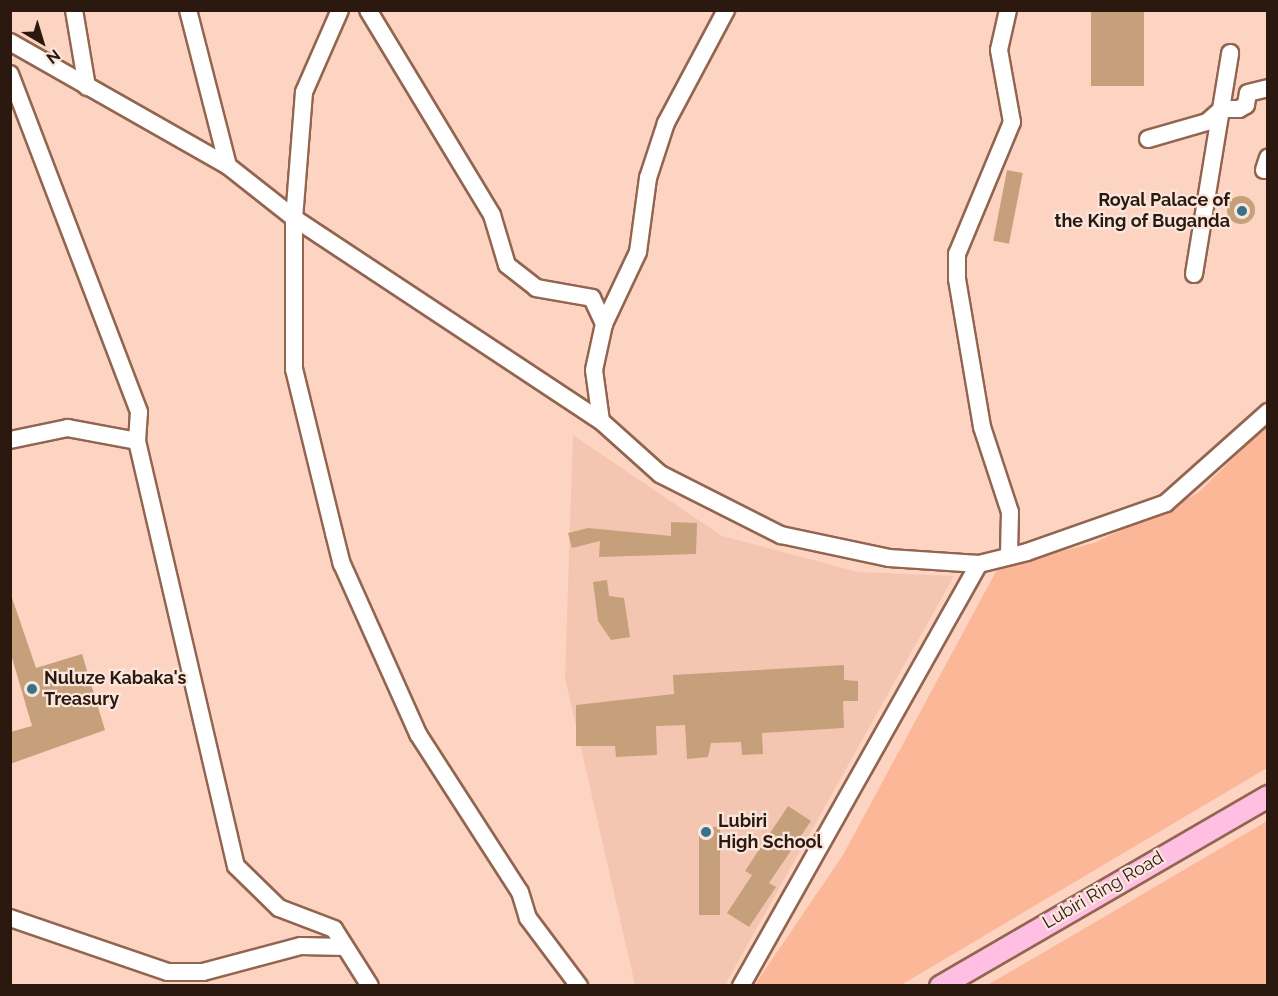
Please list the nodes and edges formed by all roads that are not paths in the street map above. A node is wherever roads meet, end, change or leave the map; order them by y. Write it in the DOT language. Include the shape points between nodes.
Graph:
graph roads {
  1 [pos="74,10"];
  2 [pos="188,10"];
  3 [pos="340,10"];
  4 [pos="368,10"];
  5 [pos="726,10"];
  6 [pos="1008,10"];
  7 [pos="10,42"];
  8 [pos="1230,53"];
  9 [pos="10,74"];
  10 [pos="87,87"];
  11 [pos="1268,88"];
  12 [pos="1222,109"];
  13 [pos="1148,139"];
  14 [pos="228,166"];
  15 [pos="294,218"];
  16 [pos="1194,273"];
  17 [pos="604,324"];
  18 [pos="1268,412"];
  19 [pos="600,421"];
  20 [pos="10,440"];
  21 [pos="137,441"];
  22 [pos="1009,554"];
  23 [pos="979,564"];
  24 [pos="1268,796"];
  25 [pos="10,918"];
  26 [pos="344,947"];
  27 [pos="370,986"];
  28 [pos="579,986"];
  29 [pos="741,986"];
  30 [pos="940,986"];
  1 -- 10 [label="lane"];
  2 -- 14 [label="lane"];
  3 -- 15 [label="lane" via="304,92"];
  4 -- 17 [label="lane" via="492,215 507,265 536,288 592,298"];
  5 -- 17 [label="lane" via="666,123 648,178 638,252"];
  6 -- 22 [label="lane" via="999,50 1012,122 957,254 957,279 981,427 1010,512"];
  7 -- 10 [label="lane"];
  8 -- 12 [label="lane"];
  9 -- 21 [label="lane" via="140,412"];
  10 -- 14 [label="lane"];
  11 -- 12 [label="lane" via="1248,93 1246,105 1239,109"];
  12 -- 13 [label="lane" via="1208,122"];
  12 -- 16 [label="lane"];
  14 -- 15 [label="lane"];
  15 -- 19 [label="lane"];
  15 -- 28 [label="lane" via="294,369 342,564 418,734 520,892 528,918"];
  17 -- 19 [label="lane" via="594,370"];
  18 -- 22 [label="lane" via="1166,503 1109,527"];
  19 -- 23 [label="lane" via="660,474 781,535 889,558"];
  20 -- 21 [label="lane" via="68,428"];
  21 -- 26 [label="lane" via="236,866 279,908 334,929"];
  22 -- 23 [label="lane"];
  23 -- 29 [label="lane"];
  24 -- 30 [label="main road, Lubiri Ring Road"];
  25 -- 26 [label="lane" via="168,972 203,972 301,946"];
  26 -- 27 [label="lane"];
}
